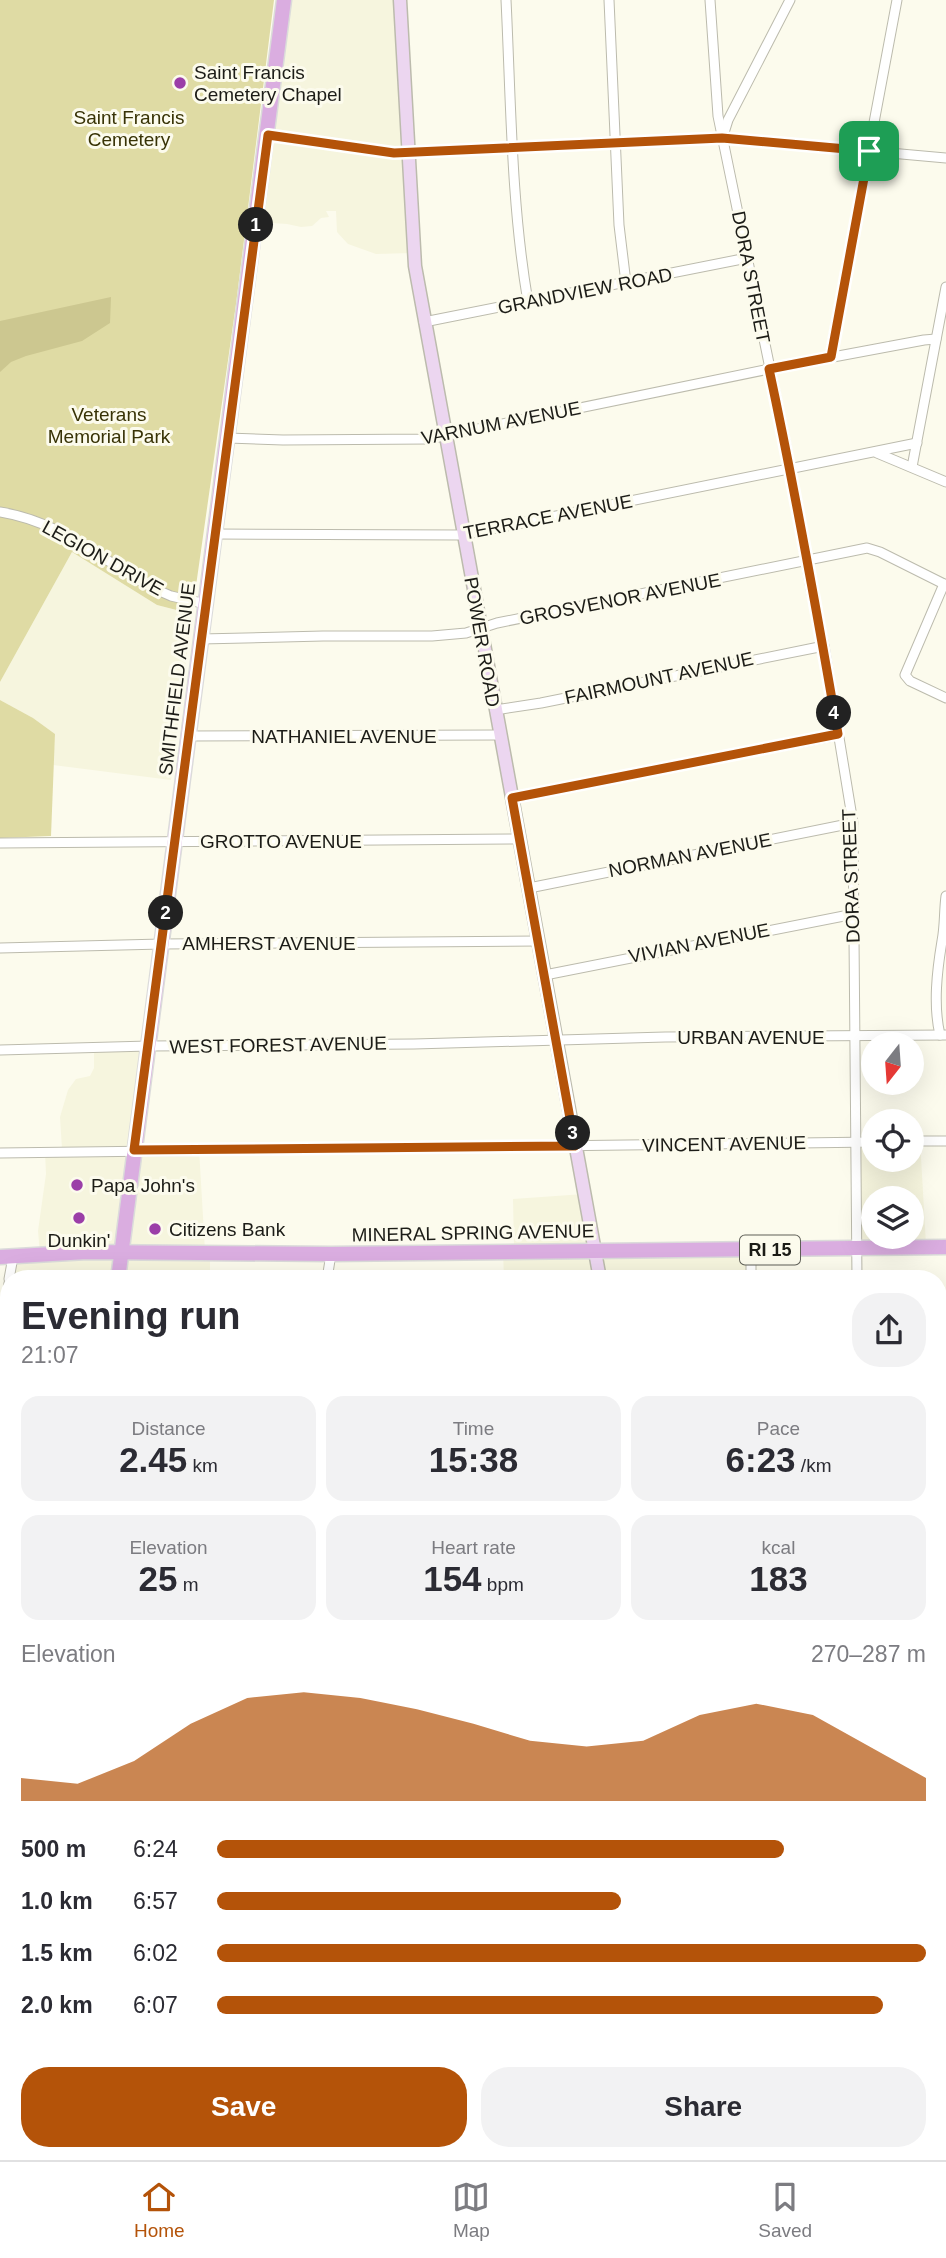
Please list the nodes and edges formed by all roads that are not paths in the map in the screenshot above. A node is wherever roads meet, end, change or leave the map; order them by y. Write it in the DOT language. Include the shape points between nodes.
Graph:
graph roads {
  1 [pos="284,0"];
  2 [pos="400,0"];
  3 [pos="506,0"];
  4 [pos="609,0"];
  5 [pos="710,0"];
  6 [pos="790,0"];
  7 [pos="897,0"];
  8 [pos="268,135"];
  9 [pos="722,138"];
  10 [pos="615,143"];
  11 [pos="513,148"];
  12 [pos="869,151"];
  13 [pos="407,153"];
  14 [pos="946,158"];
  15 [pos="747,258"];
  16 [pos="626,283"];
  17 [pos="946,287"];
  18 [pos="528,302"];
  19 [pos="424,322"];
  20 [pos="936,339"];
  21 [pos="831,357"];
  22 [pos="769,369"];
  23 [pos="444,435"];
  24 [pos="228,438"];
  25 [pos="917,443"];
  26 [pos="876,452"];
  27 [pos="912,467"];
  28 [pos="790,470"];
  29 [pos="946,482"];
  30 [pos="0,512"];
  31 [pos="216,534"];
  32 [pos="462,535"];
  33 [pos="807,562"];
  34 [pos="945,584"];
  35 [pos="206,604"];
  36 [pos="481,628"];
  37 [pos="201,639"];
  38 [pos="824,646"];
  39 [pos="946,698"];
  40 [pos="495,710"];
  41 [pos="838,734"];
  42 [pos="499,735"];
  43 [pos="189,736"];
  44 [pos="512,798"];
  45 [pos="852,823"];
  46 [pos="519,839"];
  47 [pos="176,842"];
  48 [pos="0,843"];
  49 [pos="528,888"];
  50 [pos="946,897"];
  51 [pos="854,914"];
  52 [pos="944,938"];
  53 [pos="538,941"];
  54 [pos="162,944"];
  55 [pos="0,948"];
  56 [pos="545,975"];
  57 [pos="944,1032"];
  58 [pos="855,1037"];
  59 [pos="556,1040"];
  60 [pos="149,1046"];
  61 [pos="0,1050"];
  62 [pos="924,1141"];
  63 [pos="946,1141"];
  64 [pos="857,1143"];
  65 [pos="861,1143"];
  66 [pos="575,1146"];
  67 [pos="134,1150"];
  68 [pos="0,1153"];
  69 [pos="946,1247"];
  70 [pos="857,1249"];
  71 [pos="594,1251"];
  72 [pos="751,1251"];
  73 [pos="121,1252"];
  74 [pos="331,1254"];
  75 [pos="7,1257"];
  76 [pos="119,1270"];
  77 [pos="328,1270"];
  78 [pos="598,1270"];
  79 [pos="751,1270"];
  80 [pos="857,1270"];
  1 -- 8 [label="main road, SMITHFIELD AVENUE"];
  2 -- 13 [label="main road, POWER ROAD"];
  3 -- 11 [label="street"];
  4 -- 10 [label="street"];
  5 -- 9 [label="street, DORA STREET"];
  6 -- 9 [label="street"];
  7 -- 12 [label="street"];
  8 -- 13 [label="street"];
  8 -- 24 [label="main road, SMITHFIELD AVENUE"];
  9 -- 10 [label="street"];
  9 -- 12 [label="street"];
  9 -- 15 [label="street, DORA STREET"];
  10 -- 11 [label="street"];
  10 -- 16 [label="street"];
  11 -- 13 [label="street"];
  11 -- 18 [label="street"];
  12 -- 14 [label="street"];
  12 -- 21 [label="street"];
  13 -- 19 [label="main road, POWER ROAD" via="414,258"];
  15 -- 16 [label="street, GRANDVIEW ROAD"];
  15 -- 22 [label="street, DORA STREET"];
  16 -- 18 [label="street, GRANDVIEW ROAD"];
  17 -- 20 [label="street"];
  18 -- 19 [label="street, GRANDVIEW ROAD"];
  19 -- 23 [label="main road, POWER ROAD"];
  20 -- 21 [label="street, VARNUM AVENUE"];
  20 -- 25 [label="street"];
  21 -- 22 [label="street, VARNUM AVENUE"];
  22 -- 23 [label="street, VARNUM AVENUE"];
  22 -- 28 [label="street, DORA STREET"];
  23 -- 24 [label="street, VARNUM AVENUE" via="411,440"];
  23 -- 32 [label="main road, POWER ROAD"];
  24 -- 31 [label="main road, SMITHFIELD AVENUE"];
  25 -- 26 [label="street, TERRACE AVENUE"];
  25 -- 27 [label="street"];
  26 -- 27 [label="street"];
  26 -- 28 [label="street, TERRACE AVENUE"];
  27 -- 29 [label="street"];
  28 -- 32 [label="street, TERRACE AVENUE"];
  28 -- 33 [label="street, DORA STREET"];
  30 -- 35 [label="street, LEGION DRIVE" via="64,533 155,589"];
  31 -- 32 [label="street, TERRACE AVENUE"];
  31 -- 35 [label="main road, SMITHFIELD AVENUE"];
  32 -- 36 [label="main road, POWER ROAD"];
  33 -- 34 [label="street, GROSVENOR AVENUE" via="873,549"];
  33 -- 36 [label="street, GROSVENOR AVENUE"];
  33 -- 38 [label="street, DORA STREET"];
  34 -- 39 [label="street" via="905,675"];
  35 -- 37 [label="main road, SMITHFIELD AVENUE"];
  36 -- 37 [label="street, GROSVENOR AVENUE" via="432,636"];
  36 -- 40 [label="main road, POWER ROAD"];
  37 -- 43 [label="main road, SMITHFIELD AVENUE"];
  38 -- 40 [label="street, FAIRMOUNT AVENUE"];
  38 -- 41 [label="street, DORA STREET"];
  40 -- 42 [label="main road, POWER ROAD"];
  41 -- 44 [label="street"];
  41 -- 45 [label="street, DORA STREET"];
  42 -- 43 [label="street, NATHANIEL AVENUE"];
  42 -- 44 [label="main road, POWER ROAD"];
  43 -- 47 [label="main road, SMITHFIELD AVENUE"];
  44 -- 46 [label="main road, POWER ROAD"];
  45 -- 49 [label="street, NORMAN AVENUE"];
  45 -- 51 [label="street, DORA STREET"];
  46 -- 47 [label="street, GROTTO AVENUE"];
  46 -- 49 [label="main road, POWER ROAD"];
  47 -- 48 [label="street, GROTTO AVENUE"];
  47 -- 54 [label="main road, SMITHFIELD AVENUE"];
  49 -- 53 [label="main road, POWER ROAD"];
  50 -- 52 [label="street"];
  51 -- 56 [label="street, VIVIAN AVENUE"];
  51 -- 58 [label="street, DORA STREET"];
  52 -- 57 [label="street" via="936,1017"];
  53 -- 54 [label="street, AMHERST AVENUE"];
  53 -- 56 [label="main road, POWER ROAD"];
  54 -- 55 [label="street, AMHERST AVENUE"];
  54 -- 60 [label="main road, SMITHFIELD AVENUE"];
  56 -- 59 [label="main road, POWER ROAD"];
  57 -- 58 [label="street, URBAN AVENUE"];
  58 -- 59 [label="street, URBAN AVENUE"];
  58 -- 64 [label="street, DORA STREET"];
  59 -- 60 [label="street, WEST FOREST AVENUE"];
  59 -- 66 [label="main road, POWER ROAD"];
  60 -- 61 [label="street, WEST FOREST AVENUE"];
  60 -- 67 [label="main road, SMITHFIELD AVENUE"];
  62 -- 63 [label="street"];
  64 -- 65 [label="street, VINCENT AVENUE"];
  64 -- 66 [label="street, VINCENT AVENUE"];
  64 -- 70 [label="street, DORA STREET"];
  66 -- 67 [label="street, VINCENT AVENUE"];
  66 -- 71 [label="main road, POWER ROAD"];
  67 -- 68 [label="street, VINCENT AVENUE"];
  67 -- 73 [label="main road, SMITHFIELD AVENUE"];
  69 -- 70 [label="main road, MINERAL SPRING AVENUE / RI 15"];
  70 -- 72 [label="main road, MINERAL SPRING AVENUE / RI 15"];
  70 -- 80 [label="street, DORA STREET"];
  71 -- 72 [label="main road, MINERAL SPRING AVENUE / RI 15"];
  71 -- 74 [label="main road, MINERAL SPRING AVENUE / RI 15"];
  71 -- 78 [label="main road, POWER ROAD"];
  72 -- 79 [label="street"];
  73 -- 74 [label="main road, MINERAL SPRING AVENUE / RI 15"];
  73 -- 75 [label="main road, MINERAL SPRING AVENUE / RI 15"];
  73 -- 76 [label="main road, SMITHFIELD AVENUE"];
  74 -- 77 [label="street"];
}
